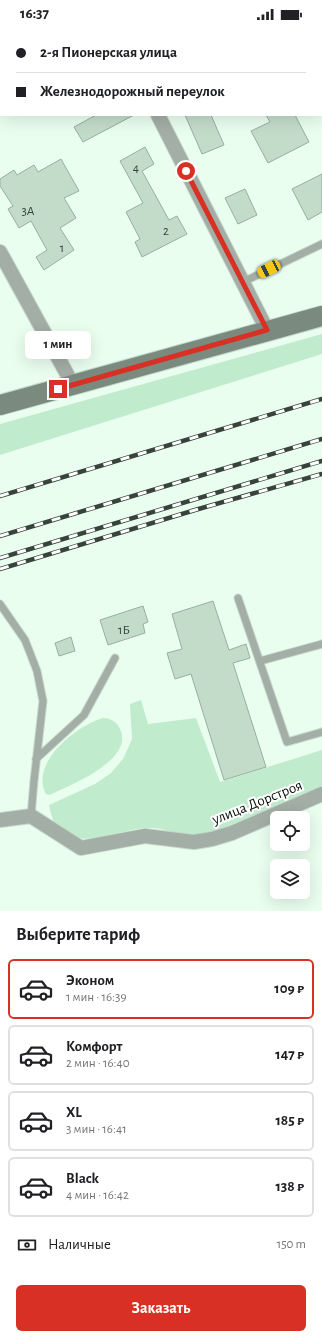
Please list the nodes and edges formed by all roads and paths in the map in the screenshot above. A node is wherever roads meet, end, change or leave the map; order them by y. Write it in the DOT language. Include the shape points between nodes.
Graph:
graph roads {
  1 [pos="159,116"];
  2 [pos="322,244"];
  3 [pos="0,252"];
  4 [pos="243,282"];
  5 [pos="322,316"];
  6 [pos="267,330"];
  7 [pos="73,385"];
  8 [pos="0,405"];
  9 [pos="238,598"];
  10 [pos="0,604"];
  11 [pos="322,644"];
  12 [pos="115,658"];
  13 [pos="260,661"];
  14 [pos="322,732"];
  15 [pos="36,759"];
  16 [pos="322,794"];
  17 [pos="31,816"];
  18 [pos="0,820"];
  1 -- 4 [label="street"];
  2 -- 4 [label="lane"];
  3 -- 7 [label="street"];
  4 -- 6 [label="street"];
  5 -- 6 [label="street"];
  6 -- 7 [label="street"];
  7 -- 8 [label="street"];
  9 -- 13 [label="lane"];
  10 -- 15 [label="lane" via="25,640 37,671 43,701"];
  11 -- 13 [label="lane"];
  12 -- 15 [label="lane" via="84,715"];
  13 -- 14 [label="lane" via="287,742"];
  15 -- 17 [label="lane"];
  16 -- 17 [label="street, улица Дорстроя" via="232,833 194,842 145,836 81,848"];
  17 -- 18 [label="street"];
}
